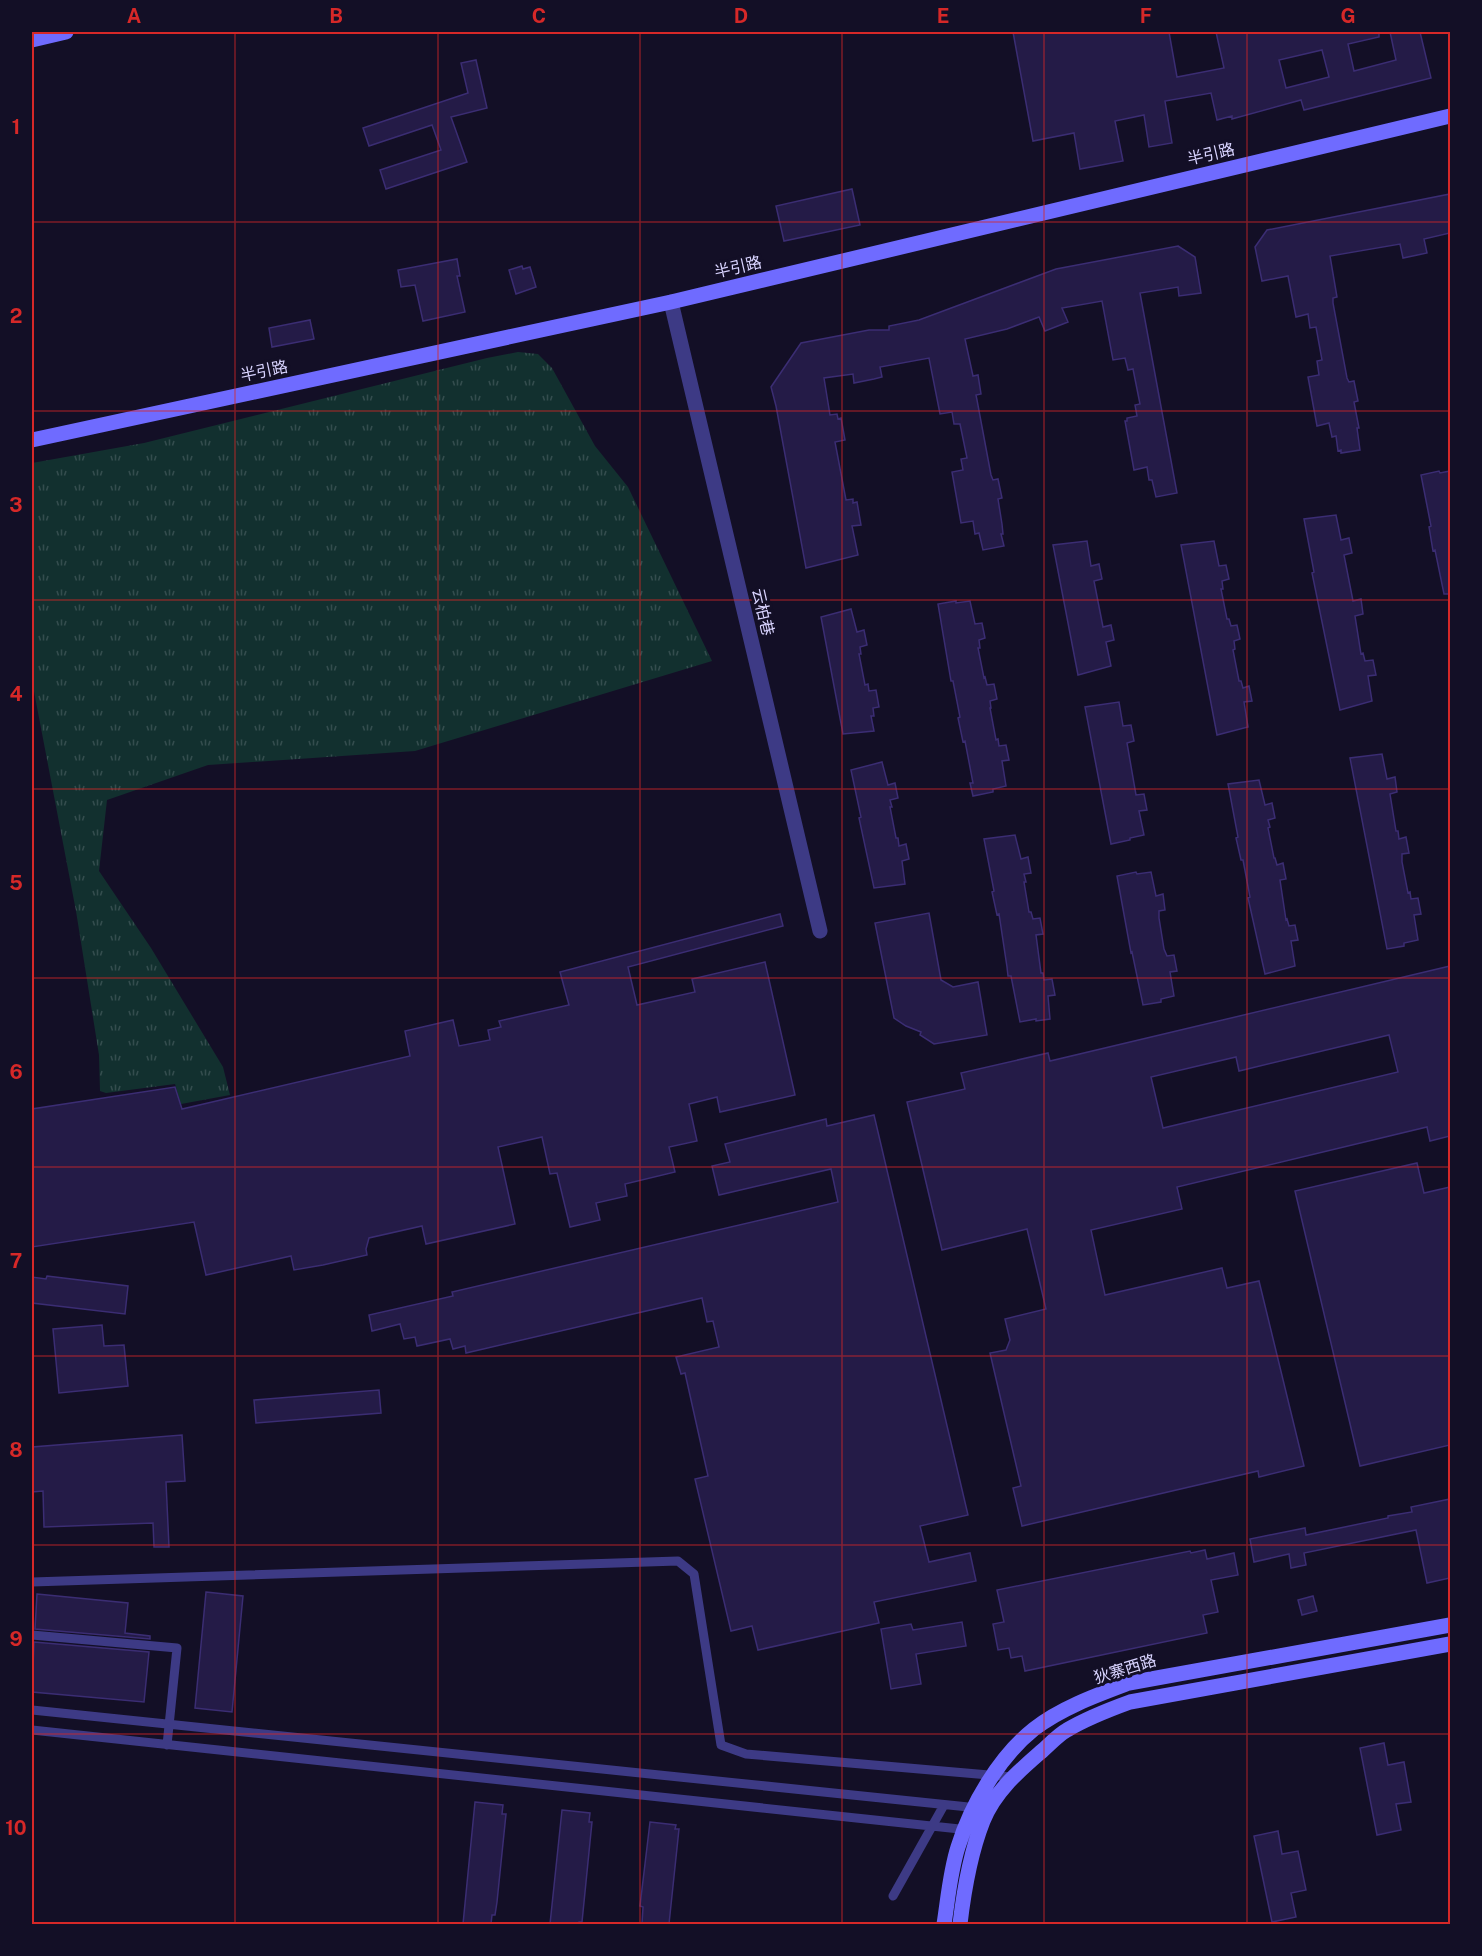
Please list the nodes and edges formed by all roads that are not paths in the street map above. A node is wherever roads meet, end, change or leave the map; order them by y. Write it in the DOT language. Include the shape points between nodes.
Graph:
graph roads {
  1 [pos="66,32"];
  2 [pos="32,40"];
  3 [pos="1450,116"];
  4 [pos="671,302"];
  5 [pos="32,440"];
  6 [pos="820,931"];
  7 [pos="32,1582"];
  8 [pos="1450,1625"];
  9 [pos="32,1635"];
  10 [pos="1450,1644"];
  11 [pos="32,1710"];
  12 [pos="169,1724"];
  13 [pos="32,1730"];
  14 [pos="167,1745"];
  15 [pos="994,1776"];
  16 [pos="1012,1777"];
  17 [pos="944,1804"];
  18 [pos="973,1808"];
  19 [pos="989,1809"];
  20 [pos="932,1826"];
  21 [pos="964,1830"];
  22 [pos="980,1832"];
  23 [pos="893,1896"];
  24 [pos="944,1924"];
  25 [pos="960,1924"];
  1 -- 2 [label="street"];
  3 -- 4 [label="street, 半引路"];
  4 -- 5 [label="street, 半引路"];
  4 -- 6 [label="street, 云柏巷"];
  7 -- 15 [label="lane" via="678,1561 694,1574 721,1745 746,1754"];
  8 -- 15 [label="street, 狄寨西路" via="1129,1683 1056,1715 1034,1729 1013,1749"];
  9 -- 12 [label="lane" via="177,1648"];
  10 -- 16 [label="street, 狄寨西路" via="1130,1702 1097,1713 1064,1731"];
  11 -- 12 [label="lane"];
  12 -- 14 [label="lane"];
  12 -- 17 [label="lane"];
  13 -- 14 [label="lane"];
  14 -- 20 [label="lane"];
  15 -- 16 [label="lane"];
  15 -- 18 [label="street, 狄寨西路"];
  16 -- 19 [label="street, 狄寨西路"];
  17 -- 18 [label="lane"];
  17 -- 20 [label="lane"];
  18 -- 19 [label="lane"];
  18 -- 21 [label="street, 狄寨西路"];
  19 -- 22 [label="street, 狄寨西路"];
  20 -- 21 [label="lane"];
  20 -- 23 [label="lane"];
  21 -- 22 [label="lane"];
  21 -- 24 [label="street, 狄寨西路"];
  22 -- 25 [label="street, 狄寨西路"];
}
